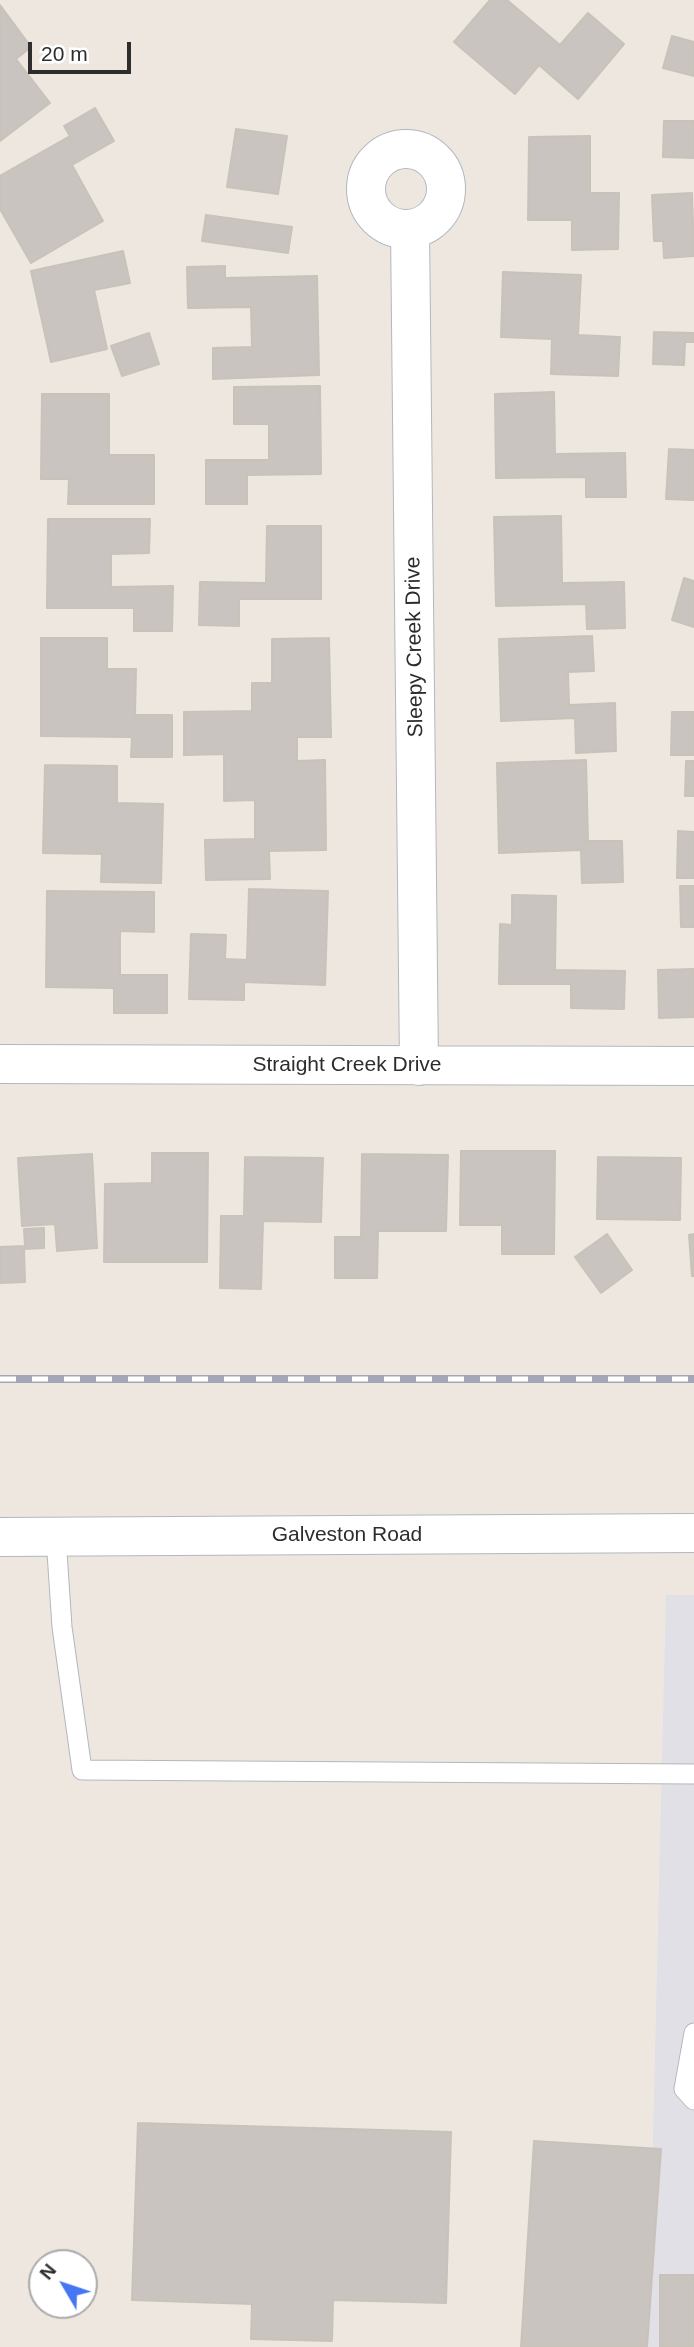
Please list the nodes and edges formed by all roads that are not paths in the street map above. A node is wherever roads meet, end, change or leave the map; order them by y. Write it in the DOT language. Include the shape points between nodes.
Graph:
graph roads {
  1 [pos="410,229"];
  2 [pos="0,1064"];
  3 [pos="419,1066"];
  4 [pos="694,1066"];
  5 [pos="694,1533"];
  6 [pos="0,1537"];
  7 [pos="56,1537"];
  8 [pos="694,1774"];
  9 [pos="694,2033"];
  10 [pos="694,2100"];
  1 -- 3 [label="street, Sleepy Creek Drive"];
  2 -- 3 [label="street, Straight Creek Drive"];
  3 -- 4 [label="street, Straight Creek Drive"];
  5 -- 7 [label="street, Galveston Road"];
  6 -- 7 [label="street, Galveston Road"];
  7 -- 8 [label="lane" via="62,1628 82,1770"];
  9 -- 10 [label="lane" via="684,2088"];
}
